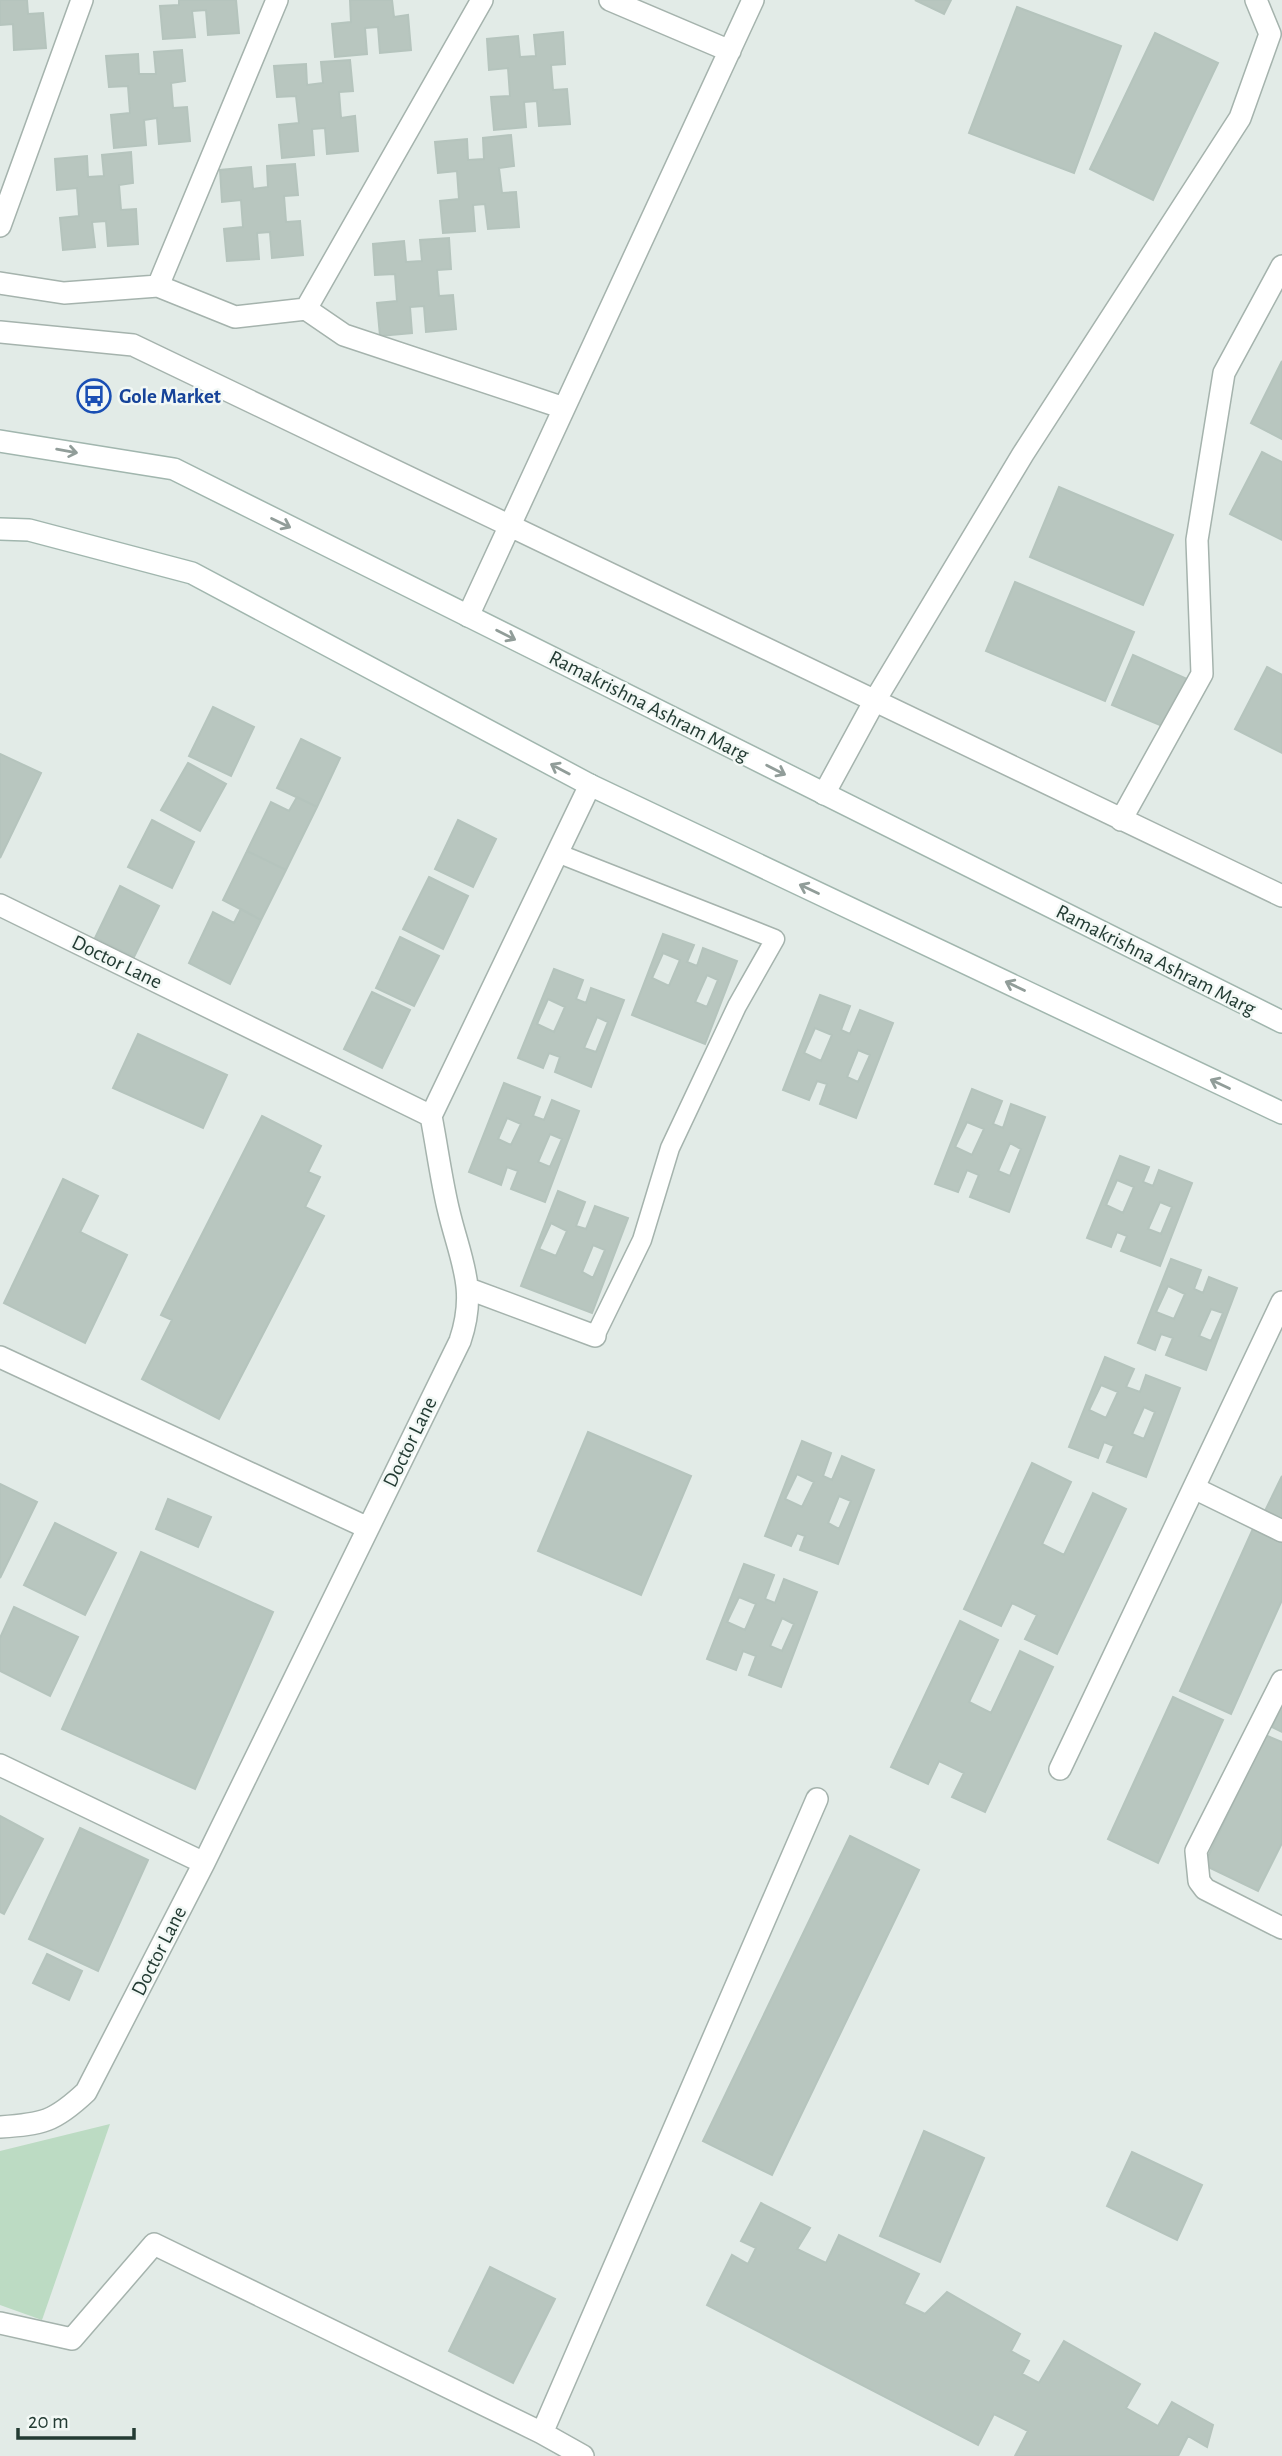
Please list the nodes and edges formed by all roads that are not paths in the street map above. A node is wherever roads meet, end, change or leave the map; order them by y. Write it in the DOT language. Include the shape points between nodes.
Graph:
graph roads {
  1 [pos="82,0"];
  2 [pos="277,0"];
  3 [pos="482,0"];
  4 [pos="610,0"];
  5 [pos="753,0"];
  6 [pos="1256,0"];
  7 [pos="730,51"];
  8 [pos="0,226"];
  9 [pos="1282,266"];
  10 [pos="0,283"];
  11 [pos="158,286"];
  12 [pos="306,309"];
  13 [pos="0,332"];
  14 [pos="564,408"];
  15 [pos="0,441"];
  16 [pos="510,524"];
  17 [pos="0,529"];
  18 [pos="468,615"];
  19 [pos="874,702"];
  20 [pos="590,785"];
  21 [pos="824,794"];
  22 [pos="1121,820"];
  23 [pos="557,852"];
  24 [pos="1282,896"];
  25 [pos="0,905"];
  26 [pos="1282,1023"];
  27 [pos="1282,1113"];
  28 [pos="431,1116"];
  29 [pos="469,1289"];
  30 [pos="1282,1302"];
  31 [pos="595,1336"];
  32 [pos="0,1357"];
  33 [pos="1194,1488"];
  34 [pos="368,1528"];
  35 [pos="1282,1531"];
  36 [pos="1282,1681"];
  37 [pos="0,1765"];
  38 [pos="1060,1769"];
  39 [pos="817,1799"];
  40 [pos="204,1863"];
  41 [pos="1282,1928"];
  42 [pos="0,2127"];
  43 [pos="0,2323"];
  44 [pos="542,2432"];
  45 [pos="583,2456"];
  1 -- 8 [label="street"];
  2 -- 11 [label="street"];
  3 -- 12 [label="street"];
  4 -- 7 [label="street"];
  5 -- 7 [label="street"];
  6 -- 19 [label="street" via="1270,34 1240,118 1023,454"];
  7 -- 14 [label="street"];
  9 -- 22 [label="street" via="1224,373 1197,540 1202,674"];
  10 -- 11 [label="street" via="64,293"];
  11 -- 12 [label="street" via="235,317"];
  12 -- 14 [label="street" via="344,335"];
  13 -- 16 [label="street" via="133,345"];
  14 -- 16 [label="street"];
  15 -- 18 [label="street, Ramakrishna Ashram Marg, one-way" via="174,469"];
  16 -- 18 [label="street"];
  16 -- 19 [label="street"];
  20 -- 17 [label="street, one-way" via="192,573 29,530"];
  18 -- 21 [label="street, Ramakrishna Ashram Marg, one-way"];
  19 -- 21 [label="street"];
  19 -- 22 [label="street"];
  20 -- 23 [label="street"];
  27 -- 20 [label="street, one-way"];
  21 -- 26 [label="street, Ramakrishna Ashram Marg"];
  22 -- 24 [label="street"];
  23 -- 28 [label="street"];
  23 -- 31 [label="lane" via="775,939 737,1006 670,1148 642,1240"];
  25 -- 28 [label="street, Doctor Lane"];
  28 -- 29 [label="street, Doctor Lane"];
  29 -- 31 [label="street"];
  29 -- 34 [label="street, Doctor Lane" via="469,1315 460,1342"];
  30 -- 33 [label="street"];
  32 -- 34 [label="street"];
  33 -- 35 [label="street"];
  33 -- 38 [label="street"];
  34 -- 40 [label="street, Doctor Lane"];
  36 -- 41 [label="street" via="1196,1851 1199,1881 1205,1889"];
  37 -- 40 [label="street"];
  39 -- 44 [label="street"];
  40 -- 42 [label="street, Doctor Lane" via="86,2092 62,2115 34,2124"];
  43 -- 44 [label="street" via="72,2339 154,2244"];
  44 -- 45 [label="street"];
}
